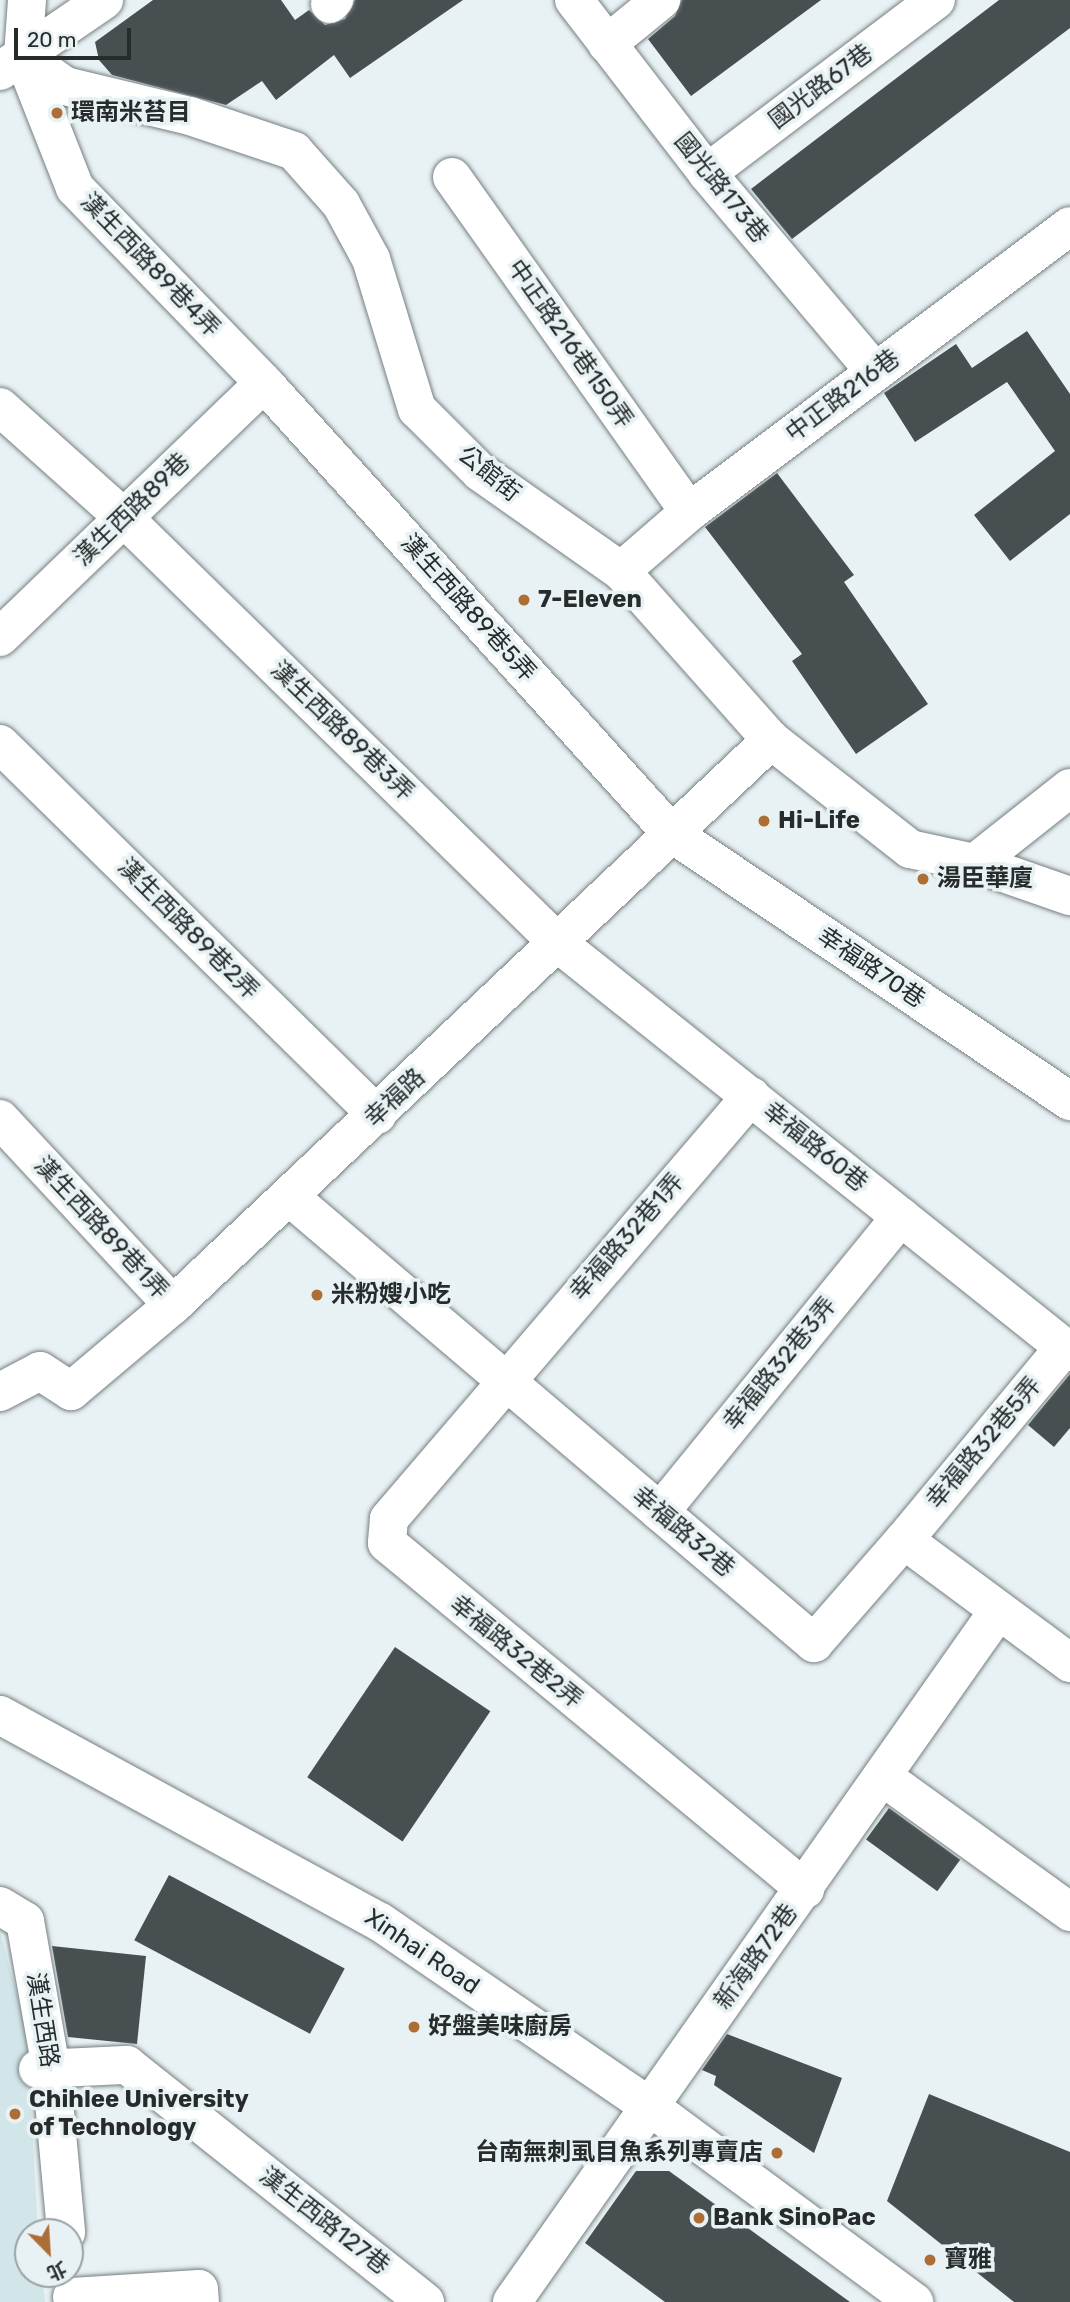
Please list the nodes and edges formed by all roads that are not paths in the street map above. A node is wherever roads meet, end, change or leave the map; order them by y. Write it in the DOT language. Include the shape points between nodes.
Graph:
graph roads {
  1 [pos="27,0"];
  2 [pos="104,0"];
  3 [pos="574,0"];
  4 [pos="661,0"];
  5 [pos="936,0"];
  6 [pos="607,44"];
  7 [pos="12,64"];
  8 [pos="707,173"];
  9 [pos="452,177"];
  10 [pos="1070,226"];
  11 [pos="874,372"];
  12 [pos="264,383"];
  13 [pos="0,407"];
  14 [pos="689,512"];
  15 [pos="124,518"];
  16 [pos="621,571"];
  17 [pos="0,637"];
  18 [pos="771,740"];
  19 [pos="0,744"];
  20 [pos="1070,788"];
  21 [pos="671,834"];
  22 [pos="975,863"];
  23 [pos="1070,896"];
  24 [pos="559,944"];
  25 [pos="751,1096"];
  26 [pos="1070,1101"];
  27 [pos="377,1115"];
  28 [pos="0,1119"];
  29 [pos="291,1198"];
  30 [pos="901,1217"];
  31 [pos="173,1305"];
  32 [pos="1067,1350"];
  33 [pos="503,1379"];
  34 [pos="0,1392"];
  35 [pos="660,1512"];
  36 [pos="904,1540"];
  37 [pos="998,1611"];
  38 [pos="1070,1663"];
  39 [pos="3,1717"];
  40 [pos="883,1777"];
  41 [pos="805,1889"];
  42 [pos="0,1906"];
  43 [pos="1070,1912"];
  44 [pos="44,2069"];
  45 [pos="649,2106"];
  46 [pos="64,2218"];
  47 [pos="72,2291"];
  48 [pos="200,2302"];
  49 [pos="425,2302"];
  50 [pos="512,2302"];
  51 [pos="914,2302"];
  1 -- 7 [label="street"];
  2 -- 7 [label="street"];
  3 -- 6 [label="street, 國光路173巷"];
  4 -- 6 [label="street"];
  5 -- 8 [label="street, 國光路67巷"];
  6 -- 8 [label="street, 國光路173巷"];
  7 -- 12 [label="street, 漢生西路89巷4弄" via="75,188"];
  7 -- 16 [label="street, 公館街" via="65,86 190,117 294,151 341,204 371,259 417,409 480,472"];
  8 -- 11 [label="street, 國光路173巷"];
  9 -- 14 [label="street, 中正路216巷150弄"];
  10 -- 11 [label="street, 中正路216巷"];
  11 -- 14 [label="street, 中正路216巷"];
  12 -- 15 [label="street, 漢生西路89巷"];
  12 -- 21 [label="street, 漢生西路89巷5弄"];
  13 -- 15 [label="street, 漢生西路89巷3弄"];
  14 -- 16 [label="street, 中正路216巷"];
  15 -- 17 [label="street, 漢生西路89巷"];
  15 -- 24 [label="street, 漢生西路89巷3弄"];
  16 -- 18 [label="street, 公館街"];
  18 -- 21 [label="street, 幸福路"];
  18 -- 22 [label="street, 公館街" via="910,849"];
  19 -- 27 [label="street, 漢生西路89巷2弄"];
  20 -- 22 [label="street"];
  21 -- 24 [label="street, 幸福路"];
  21 -- 26 [label="street, 幸福路70巷"];
  22 -- 23 [label="street, 公館街"];
  24 -- 25 [label="street, 幸福路60巷"];
  24 -- 27 [label="street, 幸福路"];
  25 -- 30 [label="street, 幸福路60巷"];
  25 -- 33 [label="street, 幸福路32巷1弄"];
  27 -- 29 [label="street, 幸福路"];
  28 -- 31 [label="street, 漢生西路89巷1弄"];
  29 -- 31 [label="street, 幸福路"];
  29 -- 33 [label="street, 幸福路32巷"];
  30 -- 32 [label="street, 幸福路60巷"];
  30 -- 35 [label="street, 幸福路32巷3弄"];
  31 -- 34 [label="street, 幸福路" via="71,1391 40,1371"];
  32 -- 36 [label="street, 幸福路32巷5弄"];
  33 -- 35 [label="street, 幸福路32巷"];
  33 -- 41 [label="street, 幸福路32巷2弄" via="388,1518 387,1543"];
  35 -- 36 [label="street, 幸福路32巷" via="814,1643"];
  36 -- 37 [label="street"];
  37 -- 38 [label="street"];
  37 -- 40 [label="street, 新海路72巷"];
  39 -- 45 [label="street, Xinhai Road" via="380,1922"];
  40 -- 41 [label="street, 新海路72巷"];
  40 -- 43 [label="street"];
  41 -- 45 [label="street, 新海路72巷"];
  42 -- 44 [label="street, 漢生西路" via="25,1921"];
  44 -- 46 [label="street, 漢生西路"];
  44 -- 49 [label="street, 漢生西路127巷" via="127,2065"];
  45 -- 50 [label="street, 新海路72巷"];
  45 -- 51 [label="street, Xinhai Road"];
  47 -- 48 [label="street" via="199,2289"];
}
